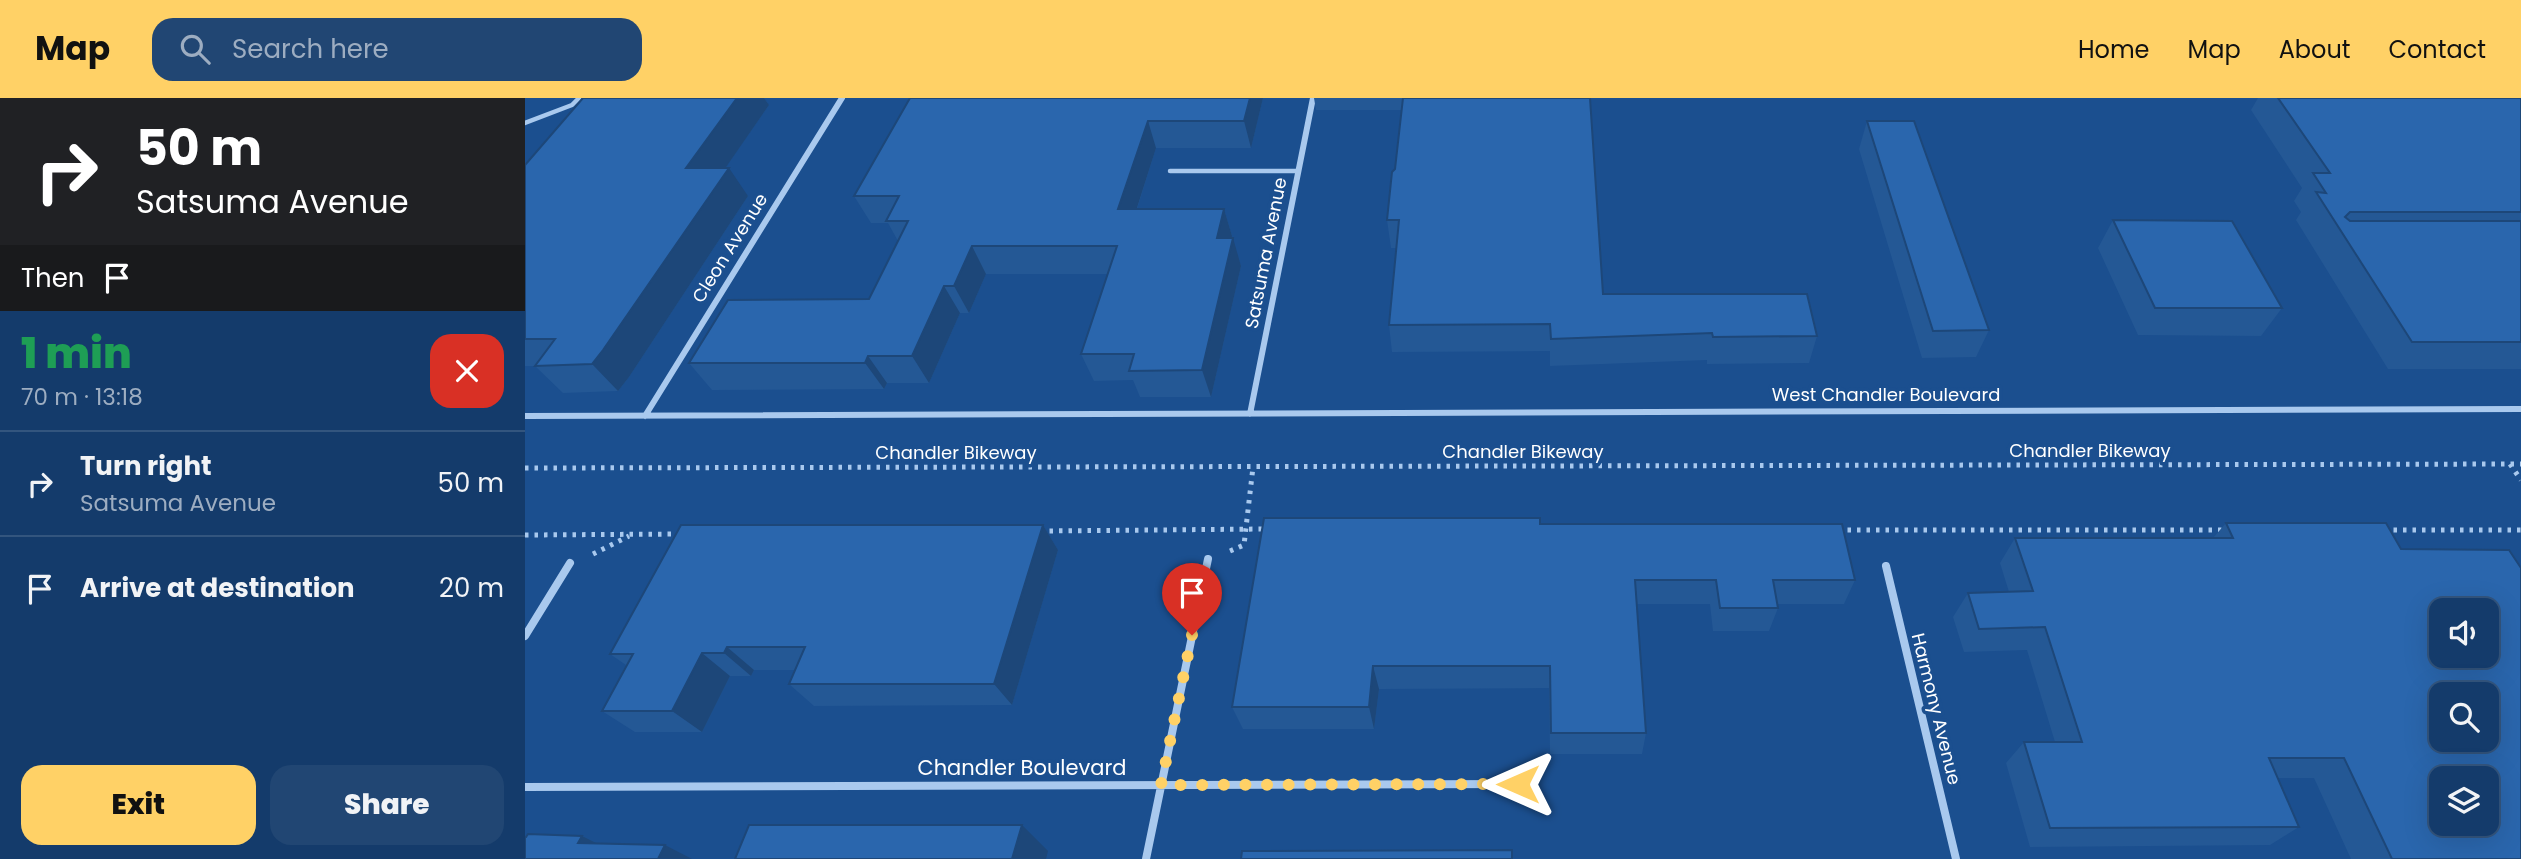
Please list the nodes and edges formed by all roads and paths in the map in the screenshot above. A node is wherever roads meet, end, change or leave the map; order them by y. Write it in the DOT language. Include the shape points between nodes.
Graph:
graph roads {
  1 [pos="579,98"];
  2 [pos="842,98"];
  3 [pos="1313,98"];
  4 [pos="525,123"];
  5 [pos="1170,171"];
  6 [pos="1298,171"];
  7 [pos="2521,409"];
  8 [pos="1250,414"];
  9 [pos="525,416"];
  10 [pos="645,416"];
  11 [pos="2510,464"];
  12 [pos="2521,464"];
  13 [pos="1253,467"];
  14 [pos="525,468"];
  15 [pos="2521,480"];
  16 [pos="1245,529"];
  17 [pos="1273,529"];
  18 [pos="1828,530"];
  19 [pos="2230,530"];
  20 [pos="2382,530"];
  21 [pos="2521,530"];
  22 [pos="1036,531"];
  23 [pos="687,534"];
  24 [pos="525,535"];
  25 [pos="631,535"];
  26 [pos="1207,559"];
  27 [pos="569,563"];
  28 [pos="1885,565"];
  29 [pos="525,636"];
  30 [pos="1518,784"];
  31 [pos="1161,785"];
  32 [pos="525,787"];
  33 [pos="1146,859"];
  34 [pos="1957,859"];
  1 -- 4 [label="lane"];
  2 -- 10 [label="street, Cleon Avenue"];
  3 -- 6 [label="street, Satsuma Avenue"];
  5 -- 6 [label="lane"];
  6 -- 8 [label="street, Satsuma Avenue"];
  7 -- 8 [label="street, West Chandler Boulevard"];
  8 -- 10 [label="street"];
  9 -- 10 [label="street"];
  11 -- 12 [label="path, Chandler Bikeway"];
  11 -- 13 [label="path, Chandler Bikeway"];
  11 -- 15 [label="path"];
  13 -- 14 [label="path, Chandler Bikeway"];
  13 -- 16 [label="path"];
  16 -- 17 [label="path"];
  16 -- 22 [label="path"];
  16 -- 26 [label="path" via="1244,545"];
  18 -- 19 [label="path"];
  20 -- 21 [label="path"];
  23 -- 25 [label="path"];
  24 -- 25 [label="path"];
  25 -- 27 [label="path"];
  26 -- 31 [label="street"];
  27 -- 29 [label="street"];
  28 -- 34 [label="street, Harmony Avenue"];
  30 -- 31 [label="street, Chandler Boulevard"];
  31 -- 32 [label="street, Chandler Boulevard"];
  31 -- 33 [label="street"];
}
